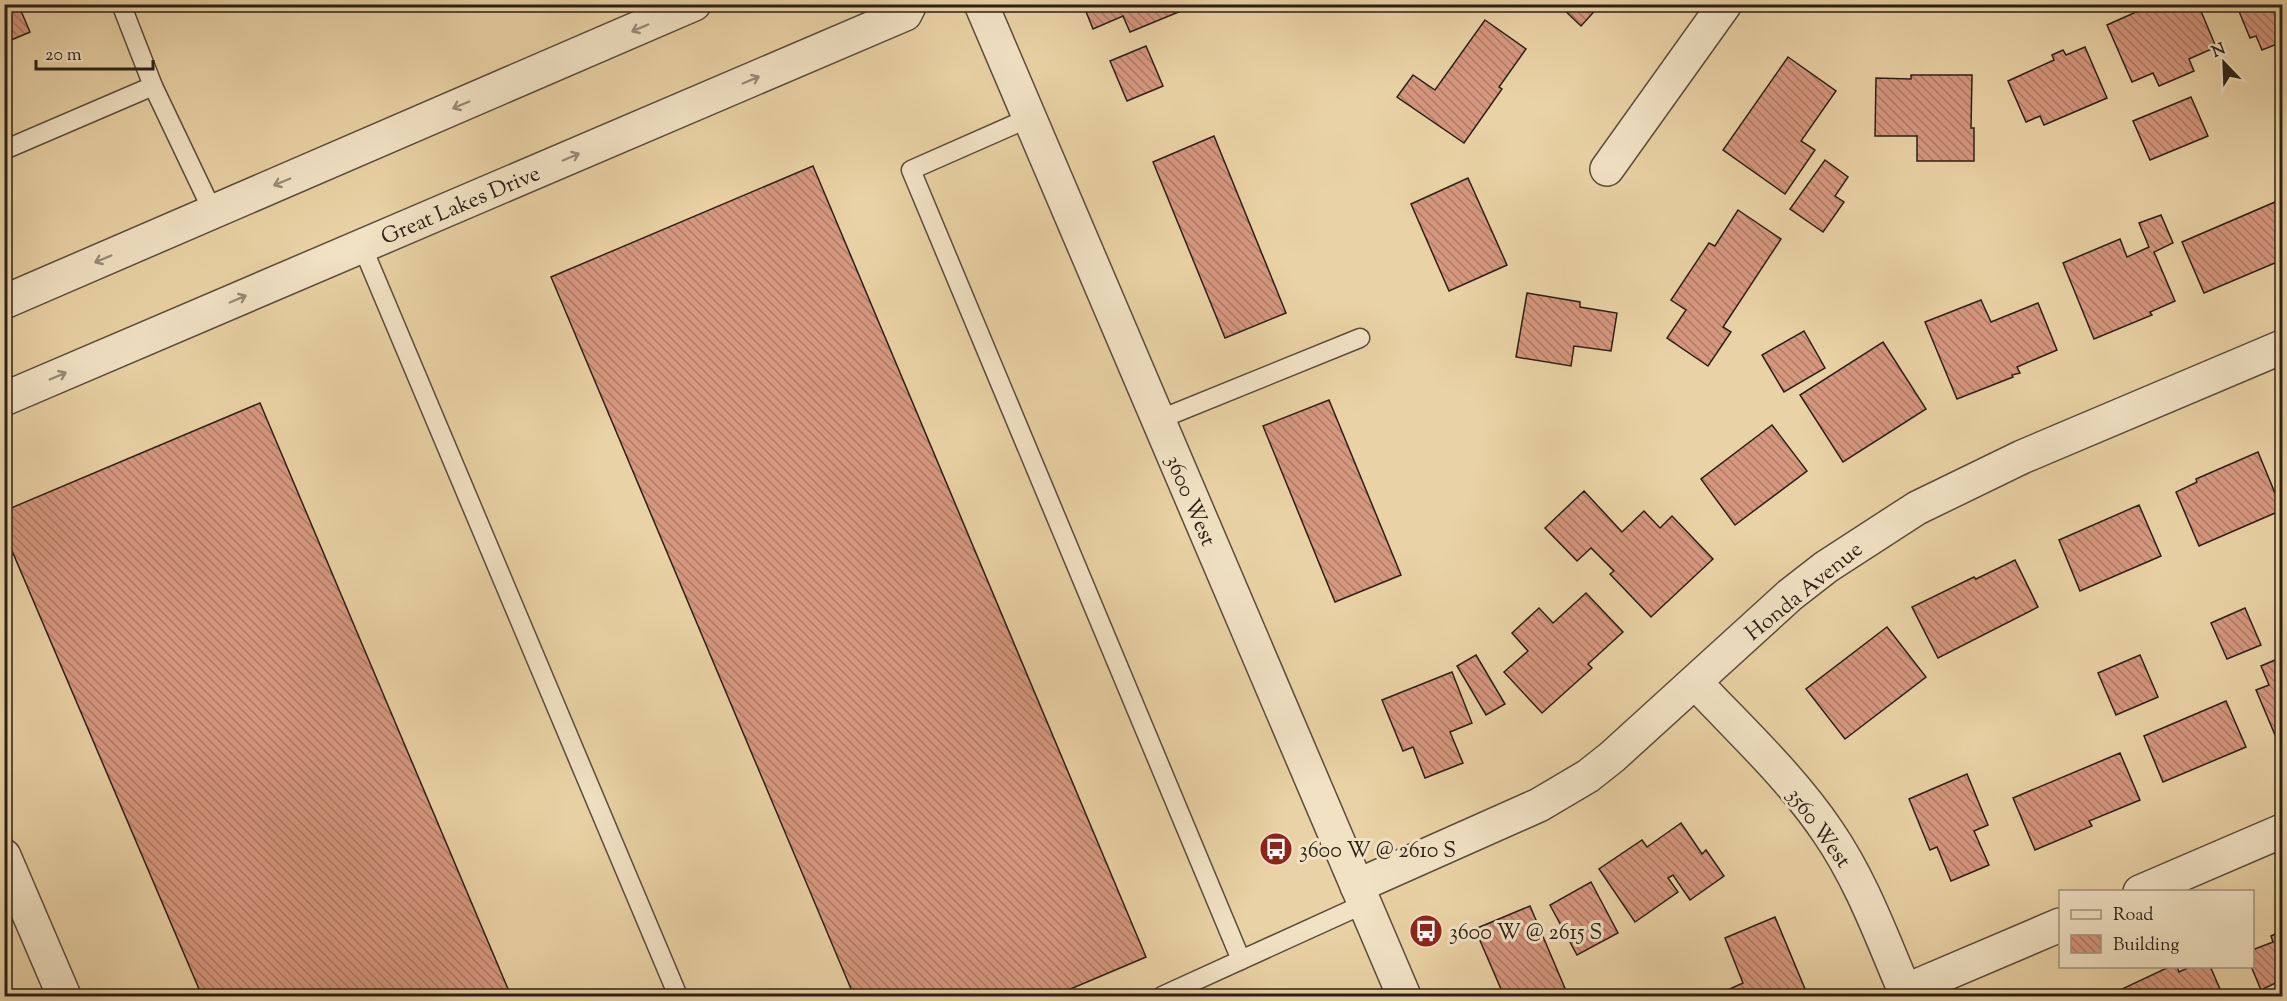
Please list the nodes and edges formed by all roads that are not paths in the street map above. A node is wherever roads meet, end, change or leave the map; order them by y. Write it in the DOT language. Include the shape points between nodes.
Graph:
graph roads {
  1 [pos="121,4"];
  2 [pos="694,4"];
  3 [pos="910,4"];
  4 [pos="981,4"];
  5 [pos="1725,4"];
  6 [pos="153,86"];
  7 [pos="1029,118"];
  8 [pos="4,150"];
  9 [pos="1607,170"];
  10 [pos="213,212"];
  11 [pos="362,246"];
  12 [pos="4,302"];
  13 [pos="1360,338"];
  14 [pos="2283,347"];
  15 [pos="4,399"];
  16 [pos="1158,420"];
  17 [pos="1695,682"];
  18 [pos="2283,831"];
  19 [pos="4,856"];
  20 [pos="2142,890"];
  21 [pos="1361,895"];
  22 [pos="2059,926"];
  23 [pos="1241,960"];
  24 [pos="1906,994"];
  25 [pos="64,996"];
  26 [pos="678,996"];
  27 [pos="1162,996"];
  28 [pos="1404,996"];
  1 -- 6 [label="lane"];
  2 -- 10 [label="street, one-way"];
  11 -- 3 [label="street, Great Lakes Drive, one-way" via="905,14"];
  4 -- 7 [label="street, 3600 West"];
  5 -- 9 [label="street"];
  6 -- 8 [label="lane"];
  6 -- 10 [label="lane"];
  7 -- 16 [label="street, 3600 West"];
  7 -- 23 [label="lane" via="911,170"];
  10 -- 12 [label="street, one-way"];
  15 -- 11 [label="street, Great Lakes Drive, one-way"];
  11 -- 26 [label="lane"];
  13 -- 16 [label="lane"];
  14 -- 17 [label="street, Honda Avenue" via="2022,457 1917,508 1799,588"];
  16 -- 21 [label="street, 3600 West"];
  17 -- 21 [label="street, Honda Avenue" via="1612,757 1569,789"];
  17 -- 24 [label="street, 3560 West" via="1828,831 1861,890"];
  18 -- 20 [label="street"];
  19 -- 25 [label="street"];
  21 -- 23 [label="lane"];
  21 -- 28 [label="street, 3600 West"];
  22 -- 24 [label="street"];
  23 -- 27 [label="lane"];
}
